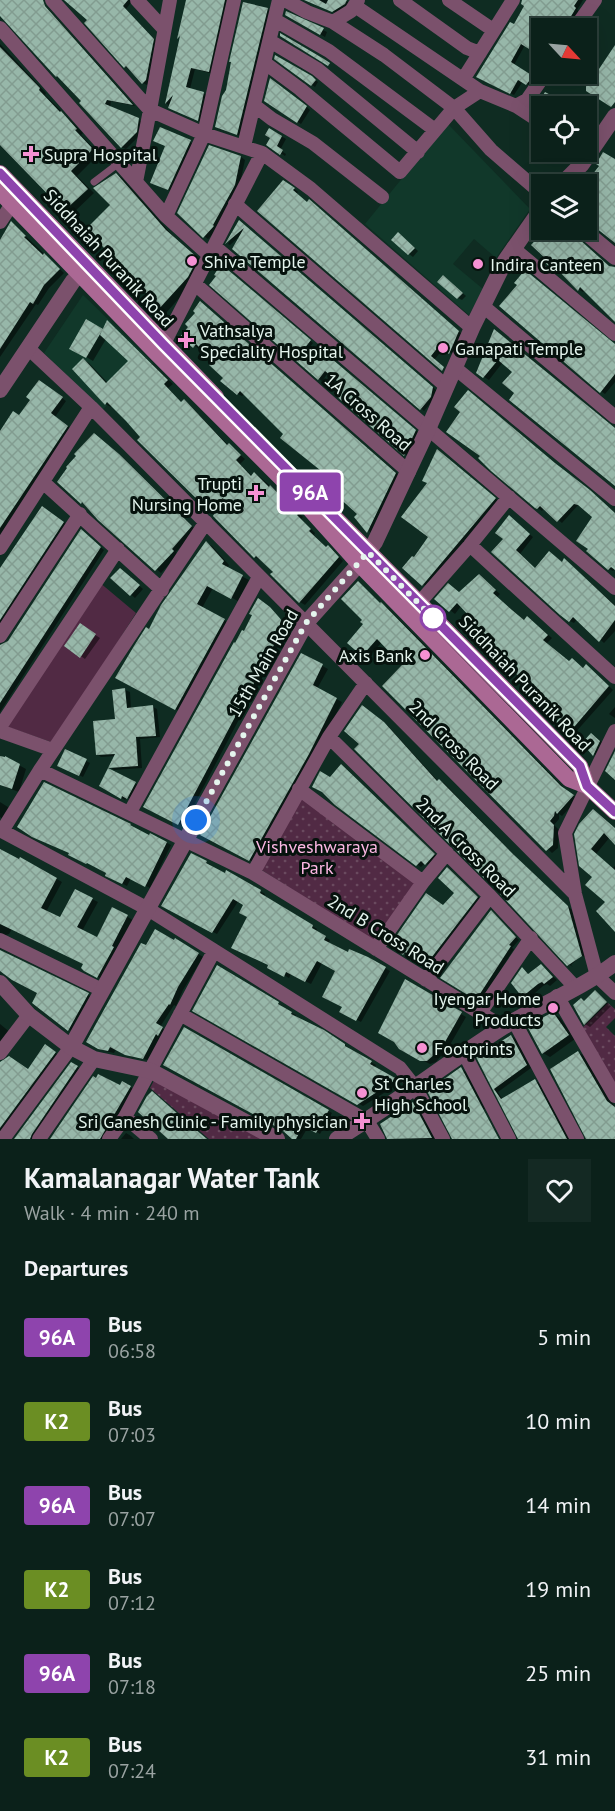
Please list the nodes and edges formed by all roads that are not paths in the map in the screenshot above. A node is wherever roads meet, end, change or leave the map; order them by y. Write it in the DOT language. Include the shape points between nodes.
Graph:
graph roads {
  1 [pos="52,0"];
  2 [pos="137,0"];
  3 [pos="170,0"];
  4 [pos="234,0"];
  5 [pos="279,0"];
  6 [pos="285,0"];
  7 [pos="315,0"];
  8 [pos="400,0"];
  9 [pos="449,0"];
  10 [pos="513,0"];
  11 [pos="595,0"];
  12 [pos="356,3"];
  13 [pos="307,12"];
  14 [pos="582,18"];
  15 [pos="275,20"];
  16 [pos="333,22"];
  17 [pos="0,28"];
  18 [pos="164,29"];
  19 [pos="493,30"];
  20 [pos="270,41"];
  21 [pos="480,52"];
  22 [pos="265,63"];
  23 [pos="464,78"];
  24 [pos="538,84"];
  25 [pos="480,91"];
  26 [pos="255,106"];
  27 [pos="516,106"];
  28 [pos="454,108"];
  29 [pos="150,110"];
  30 [pos="531,116"];
  31 [pos="615,116"];
  32 [pos="435,130"];
  33 [pos="204,134"];
  34 [pos="597,139"];
  35 [pos="244,146"];
  36 [pos="418,152"];
  37 [pos="262,153"];
  38 [pos="579,162"];
  39 [pos="119,163"];
  40 [pos="0,172"];
  41 [pos="570,174"];
  42 [pos="94,182"];
  43 [pos="136,182"];
  44 [pos="531,185"];
  45 [pos="0,192"];
  46 [pos="382,197"];
  47 [pos="12,204"];
  48 [pos="236,204"];
  49 [pos="166,216"];
  50 [pos="0,222"];
  51 [pos="531,223"];
  52 [pos="595,240"];
  53 [pos="513,248"];
  54 [pos="212,250"];
  55 [pos="615,257"];
  56 [pos="84,271"];
  57 [pos="195,284"];
  58 [pos="483,306"];
  59 [pos="472,328"];
  60 [pos="615,334"];
  61 [pos="27,348"];
  62 [pos="161,350"];
  63 [pos="455,368"];
  64 [pos="447,387"];
  65 [pos="0,390"];
  66 [pos="91,407"];
  67 [pos="615,417"];
  68 [pos="429,429"];
  69 [pos="409,472"];
  70 [pos="44,483"];
  71 [pos="509,497"];
  72 [pos="615,499"];
  73 [pos="80,514"];
  74 [pos="206,522"];
  75 [pos="470,545"];
  76 [pos="0,548"];
  77 [pos="118,549"];
  78 [pos="364,558"];
  79 [pos="259,577"];
  80 [pos="615,588"];
  81 [pos="162,590"];
  82 [pos="419,603"];
  83 [pos="306,623"];
  84 [pos="0,636"];
  85 [pos="615,677"];
  86 [pos="366,683"];
  87 [pos="0,729"];
  88 [pos="615,731"];
  89 [pos="329,737"];
  90 [pos="53,750"];
  91 [pos="40,770"];
  92 [pos="587,786"];
  93 [pos="299,789"];
  94 [pos="130,812"];
  95 [pos="615,812"];
  96 [pos="1,830"];
  97 [pos="185,840"];
  98 [pos="447,853"];
  99 [pos="253,873"];
  100 [pos="423,882"];
  101 [pos="575,894"];
  102 [pos="490,896"];
  103 [pos="148,909"];
  104 [pos="531,938"];
  105 [pos="0,940"];
  106 [pos="376,949"];
  107 [pos="214,951"];
  108 [pos="615,963"];
  109 [pos="597,976"];
  110 [pos="426,980"];
  111 [pos="0,983"];
  112 [pos="575,987"];
  113 [pos="102,990"];
  114 [pos="615,993"];
  115 [pos="558,996"];
  116 [pos="480,1013"];
  117 [pos="180,1014"];
  118 [pos="29,1015"];
  119 [pos="509,1024"];
  120 [pos="71,1047"];
  121 [pos="0,1053"];
  122 [pos="464,1053"];
  123 [pos="94,1059"];
  124 [pos="151,1071"];
  125 [pos="415,1087"];
  126 [pos="615,1096"];
  127 [pos="125,1117"];
  128 [pos="367,1121"];
  129 [pos="3,1139"];
  130 [pos="39,1139"];
  131 [pos="109,1139"];
  132 [pos="151,1139"];
  133 [pos="276,1139"];
  134 [pos="337,1139"];
  135 [pos="378,1139"];
  136 [pos="443,1139"];
  137 [pos="509,1139"];
  138 [pos="577,1139"];
  1 -- 29 [label="street"];
  2 -- 18 [label="street"];
  3 -- 18 [label="street"];
  4 -- 33 [label="street"];
  5 -- 15 [label="street"];
  6 -- 13 [label="street"];
  7 -- 13 [label="street"];
  8 -- 21 [label="street" via="468,48"];
  9 -- 19 [label="street"];
  10 -- 19 [label="street"];
  11 -- 14 [label="street"];
  12 -- 16 [label="street"];
  12 -- 23 [label="street"];
  13 -- 16 [label="street"];
  15 -- 20 [label="street"];
  15 -- 32 [label="street" via="329,51"];
  16 -- 28 [label="street"];
  17 -- 39 [label="street"];
  18 -- 29 [label="street"];
  19 -- 21 [label="street"];
  20 -- 22 [label="street"];
  20 -- 36 [label="street" via="316,69"];
  21 -- 23 [label="street"];
  22 -- 26 [label="street"];
  22 -- 36 [label="street" via="400,172"];
  23 -- 25 [label="street"];
  24 -- 27 [label="street" via="527,100"];
  25 -- 27 [label="street"];
  25 -- 28 [label="street"];
  26 -- 35 [label="street"];
  26 -- 46 [label="street" via="313,143"];
  27 -- 30 [label="street"];
  28 -- 32 [label="street"];
  28 -- 44 [label="street" via="491,150"];
  29 -- 33 [label="street"];
  29 -- 43 [label="street"];
  31 -- 34 [label="street"];
  32 -- 36 [label="street"];
  33 -- 35 [label="street"];
  33 -- 49 [label="street"];
  35 -- 37 [label="street"];
  37 -- 48 [label="street"];
  37 -- 59 [label="street" via="311,189"];
  38 -- 41 [label="street"];
  39 -- 42 [label="lane"];
  39 -- 43 [label="street"];
  40 -- 56 [label="main road, Siddhaiah Puranik Road"];
  43 -- 49 [label="street"];
  45 -- 47 [label="main road, Siddhaiah Puranik Road"];
  47 -- 50 [label="street"];
  47 -- 56 [label="main road, Siddhaiah Puranik Road"];
  48 -- 54 [label="street"];
  48 -- 64 [label="street"];
  49 -- 54 [label="street"];
  51 -- 53 [label="street, 15th Main Road"];
  52 -- 55 [label="street"];
  53 -- 58 [label="street, 15th Main Road"];
  53 -- 60 [label="street"];
  54 -- 57 [label="street"];
  54 -- 68 [label="street"];
  56 -- 61 [label="street"];
  56 -- 62 [label="main road, Siddhaiah Puranik Road"];
  57 -- 62 [label="street"];
  57 -- 69 [label="street, 1A Cross Road"];
  58 -- 59 [label="street, 15th Main Road"];
  58 -- 67 [label="street"];
  59 -- 63 [label="street, 15th Main Road"];
  61 -- 65 [label="street"];
  61 -- 66 [label="street, 2nd Cross Road"];
  62 -- 78 [label="main road, Siddhaiah Puranik Road"];
  63 -- 64 [label="street, 15th Main Road"];
  63 -- 72 [label="street"];
  64 -- 68 [label="street, 15th Main Road"];
  66 -- 70 [label="street"];
  66 -- 74 [label="street, 2nd Cross Road"];
  68 -- 69 [label="street, 15th Main Road"];
  68 -- 71 [label="street"];
  69 -- 78 [label="street, 15th Main Road"];
  70 -- 73 [label="street"];
  70 -- 76 [label="street"];
  71 -- 75 [label="street"];
  71 -- 80 [label="street"];
  73 -- 77 [label="street"];
  73 -- 84 [label="street"];
  74 -- 79 [label="street, 2nd Cross Road"];
  74 -- 81 [label="street"];
  75 -- 82 [label="street"];
  75 -- 85 [label="street"];
  77 -- 81 [label="street"];
  77 -- 87 [label="street"];
  78 -- 82 [label="main road, Siddhaiah Puranik Road"];
  78 -- 83 [label="street, 15th Main Road"];
  78 -- 92 [label="main road, Siddhaiah Puranik Road" via="568,779"];
  79 -- 83 [label="street, 2nd Cross Road"];
  79 -- 94 [label="street"];
  81 -- 90 [label="street"];
  82 -- 92 [label="main road, Siddhaiah Puranik Road" via="580,766"];
  83 -- 86 [label="street, 2nd Cross Road"];
  83 -- 97 [label="street, 15th Main Road"];
  86 -- 89 [label="street"];
  86 -- 101 [label="street, 2nd Cross Road"];
  87 -- 90 [label="street"];
  88 -- 92 [label="street"];
  89 -- 93 [label="street"];
  89 -- 98 [label="street, 2nd A Cross Road"];
  90 -- 91 [label="street"];
  91 -- 94 [label="street"];
  91 -- 96 [label="street"];
  92 -- 95 [label="main road, Siddhaiah Puranik Road"];
  92 -- 101 [label="street" via="566,833"];
  93 -- 99 [label="street"];
  93 -- 100 [label="street"];
  94 -- 97 [label="street"];
  96 -- 103 [label="street"];
  97 -- 99 [label="street, 2nd B Cross Road"];
  97 -- 103 [label="street, 15th Main Road"];
  98 -- 100 [label="street"];
  98 -- 102 [label="street, 2nd A Cross Road"];
  99 -- 106 [label="street, 2nd B Cross Road"];
  100 -- 106 [label="street"];
  101 -- 109 [label="street"];
  102 -- 104 [label="street, 2nd A Cross Road"];
  102 -- 110 [label="street"];
  103 -- 107 [label="street"];
  103 -- 113 [label="street, 15th Main Road"];
  104 -- 112 [label="street, 2nd A Cross Road"];
  104 -- 116 [label="street"];
  105 -- 113 [label="street"];
  106 -- 110 [label="street, 2nd B Cross Road"];
  107 -- 117 [label="street"];
  107 -- 125 [label="street" via="400,1068"];
  108 -- 109 [label="street"];
  109 -- 112 [label="street"];
  109 -- 114 [label="street"];
  110 -- 116 [label="street, 2nd B Cross Road"];
  111 -- 118 [label="street"];
  112 -- 115 [label="street"];
  113 -- 120 [label="street, 15th Main Road"];
  115 -- 119 [label="street"];
  115 -- 126 [label="street"];
  116 -- 119 [label="street, 2nd B Cross Road"];
  117 -- 124 [label="street"];
  117 -- 128 [label="street"];
  118 -- 120 [label="street"];
  118 -- 121 [label="street"];
  119 -- 122 [label="street"];
  119 -- 138 [label="street"];
  120 -- 123 [label="street"];
  120 -- 129 [label="street"];
  122 -- 125 [label="street"];
  122 -- 137 [label="street"];
  123 -- 124 [label="street"];
  123 -- 130 [label="street"];
  124 -- 127 [label="street"];
  124 -- 133 [label="street"];
  125 -- 128 [label="street"];
  125 -- 136 [label="street"];
  127 -- 131 [label="street"];
  127 -- 132 [label="street"];
  128 -- 134 [label="street"];
  128 -- 135 [label="street"];
}
